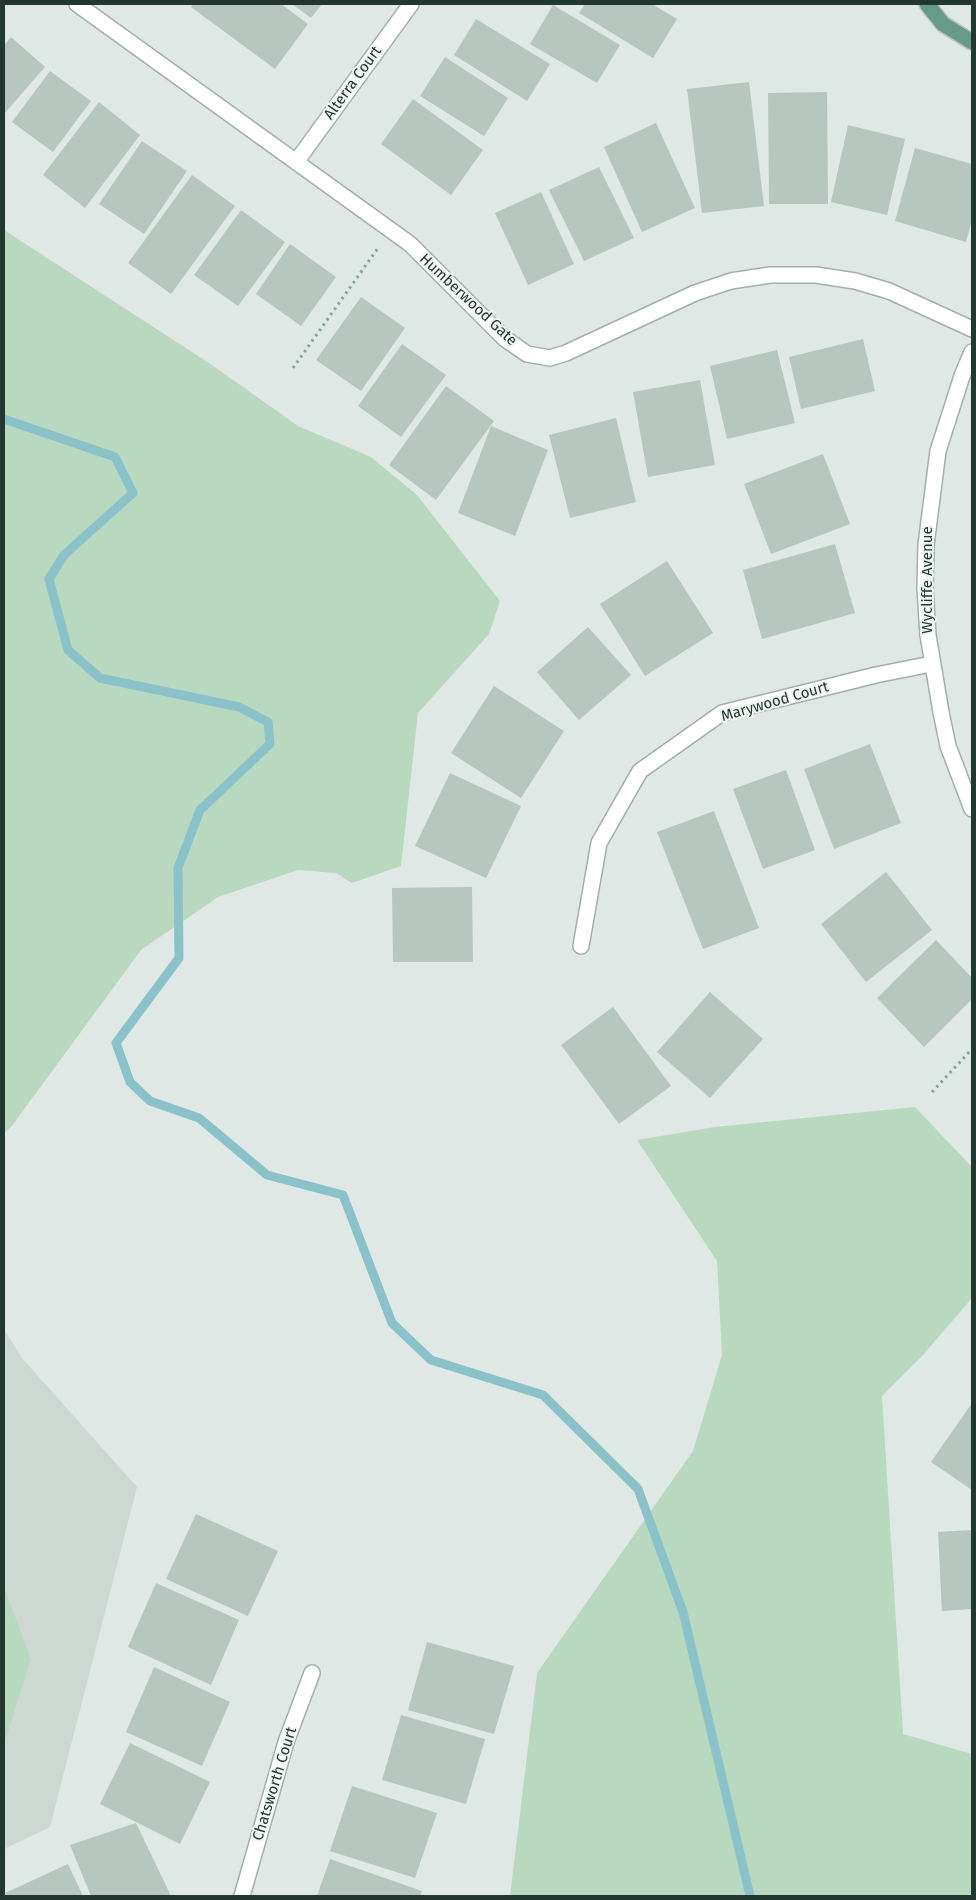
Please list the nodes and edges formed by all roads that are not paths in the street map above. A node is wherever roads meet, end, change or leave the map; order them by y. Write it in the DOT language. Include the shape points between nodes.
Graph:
graph roads {
  1 [pos="77,4"];
  2 [pos="411,4"];
  3 [pos="927,4"];
  4 [pos="972,42"];
  5 [pos="296,162"];
  6 [pos="972,329"];
  7 [pos="972,352"];
  8 [pos="932,664"];
  9 [pos="972,809"];
  10 [pos="581,946"];
  11 [pos="312,1673"];
  12 [pos="242,1896"];
  1 -- 5 [label="street, Humberwood Gate"];
  2 -- 5 [label="street, Alterra Court"];
  3 -- 4 [label="main road" via="943,24"];
  5 -- 6 [label="street, Humberwood Gate" via="410,244 504,338 527,354 550,358 566,353 695,293 731,281 770,275 816,275 889,290"];
  7 -- 8 [label="street, Wycliffe Avenue" via="938,451 930,502 925,588"];
  8 -- 9 [label="street, Wycliffe Avenue" via="948,746"];
  8 -- 10 [label="street, Marywood Court" via="722,713 640,771 599,843"];
  11 -- 12 [label="street, Chatsworth Court" via="286,1742"];
}
